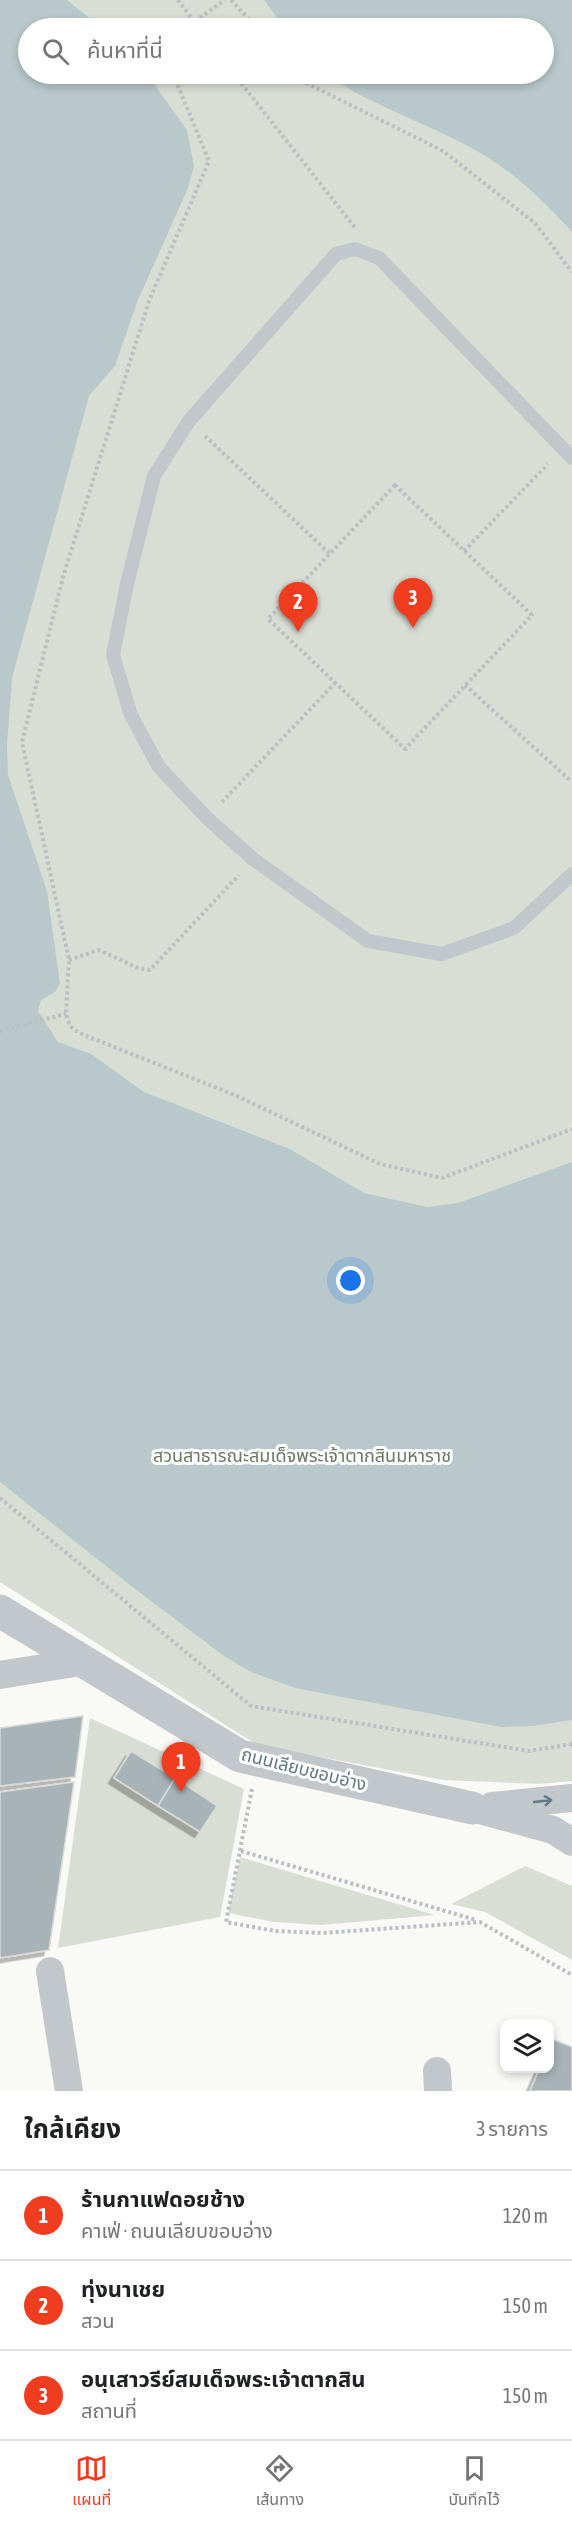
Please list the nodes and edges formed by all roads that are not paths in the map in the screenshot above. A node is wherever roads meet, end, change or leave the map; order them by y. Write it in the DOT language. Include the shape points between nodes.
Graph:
graph roads {
  1 [pos="568,453"];
  2 [pos="572,874"];
  3 [pos="0,1611"];
  4 [pos="81,1662"];
  5 [pos="0,1675"];
  6 [pos="572,1798"];
  7 [pos="472,1808"];
  8 [pos="572,1842"];
  9 [pos="50,1971"];
  10 [pos="69,2091"];
  1 -- 2 [label="lane" via="379,258 354,249 336,254 189,422 154,476 113,655 131,715 159,766 207,818 254,859 368,941 442,954 514,928"];
  3 -- 4 [label="street, ถนนเลียบขอบอ่าง"];
  4 -- 5 [label="street"];
  4 -- 7 [label="street, ถนนเลียบขอบอ่าง" via="240,1756"];
  7 -- 6 [label="street, ถนนเลียบขอบอ่าง, one-way"];
  7 -- 8 [label="street" via="553,1830"];
  9 -- 10 [label="street"];
}
